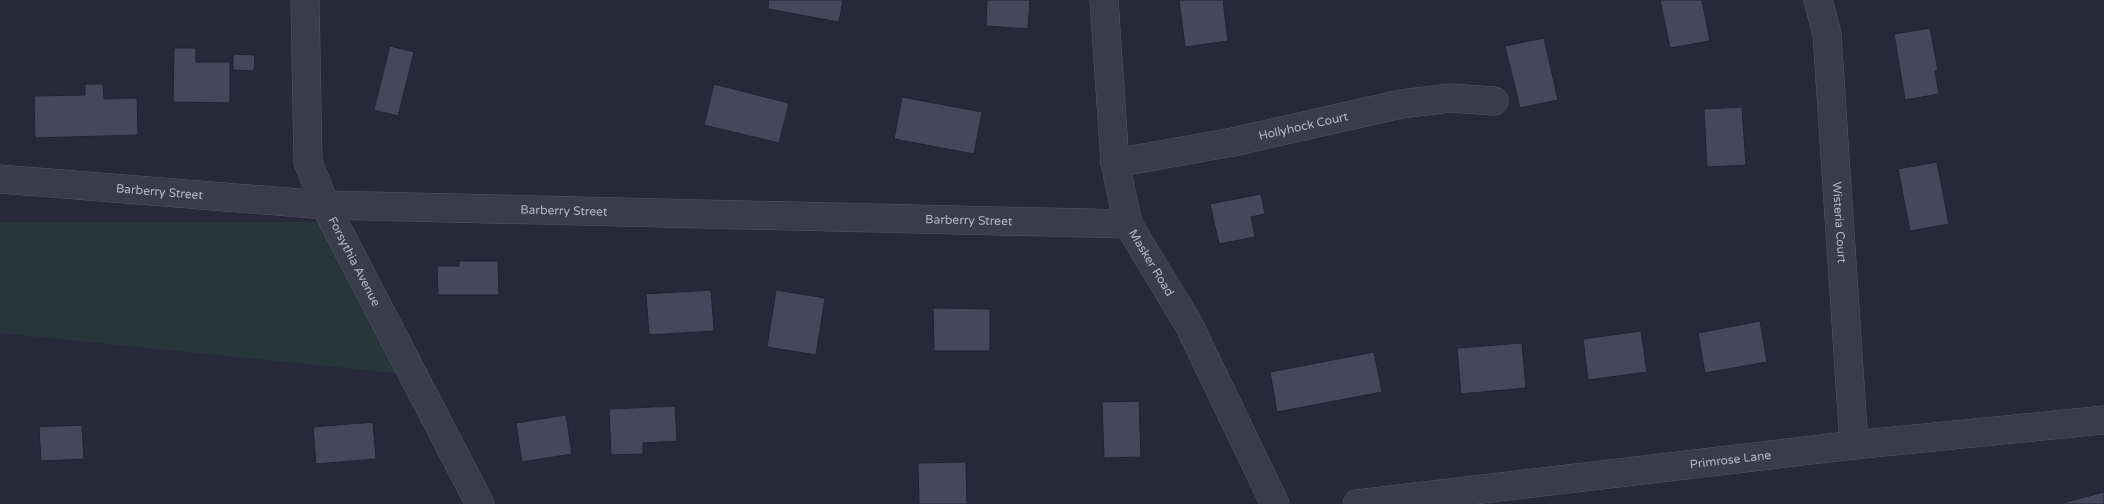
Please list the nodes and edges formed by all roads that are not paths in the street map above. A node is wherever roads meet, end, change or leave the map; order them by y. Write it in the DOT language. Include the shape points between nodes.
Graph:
graph roads {
  1 [pos="305,0"];
  2 [pos="1104,0"];
  3 [pos="1818,0"];
  4 [pos="1494,101"];
  5 [pos="1115,163"];
  6 [pos="0,180"];
  7 [pos="325,204"];
  8 [pos="1128,224"];
  9 [pos="2104,420"];
  10 [pos="1854,445"];
  11 [pos="480,504"];
  12 [pos="1275,504"];
  13 [pos="1358,504"];
  1 -- 7 [label="street, Forsythia Avenue" via="308,162"];
  2 -- 5 [label="street, Masker Road"];
  3 -- 10 [label="street, Wisteria Court" via="1827,34"];
  4 -- 5 [label="street, Hollyhock Court" via="1450,98 1400,104 1233,142"];
  5 -- 8 [label="street, Masker Road"];
  6 -- 7 [label="street, Barberry Street"];
  7 -- 8 [label="street, Barberry Street"];
  7 -- 11 [label="street, Forsythia Avenue"];
  8 -- 12 [label="street, Masker Road" via="1189,325"];
  9 -- 10 [label="street, Primrose Lane"];
  10 -- 13 [label="street, Primrose Lane"];
}
